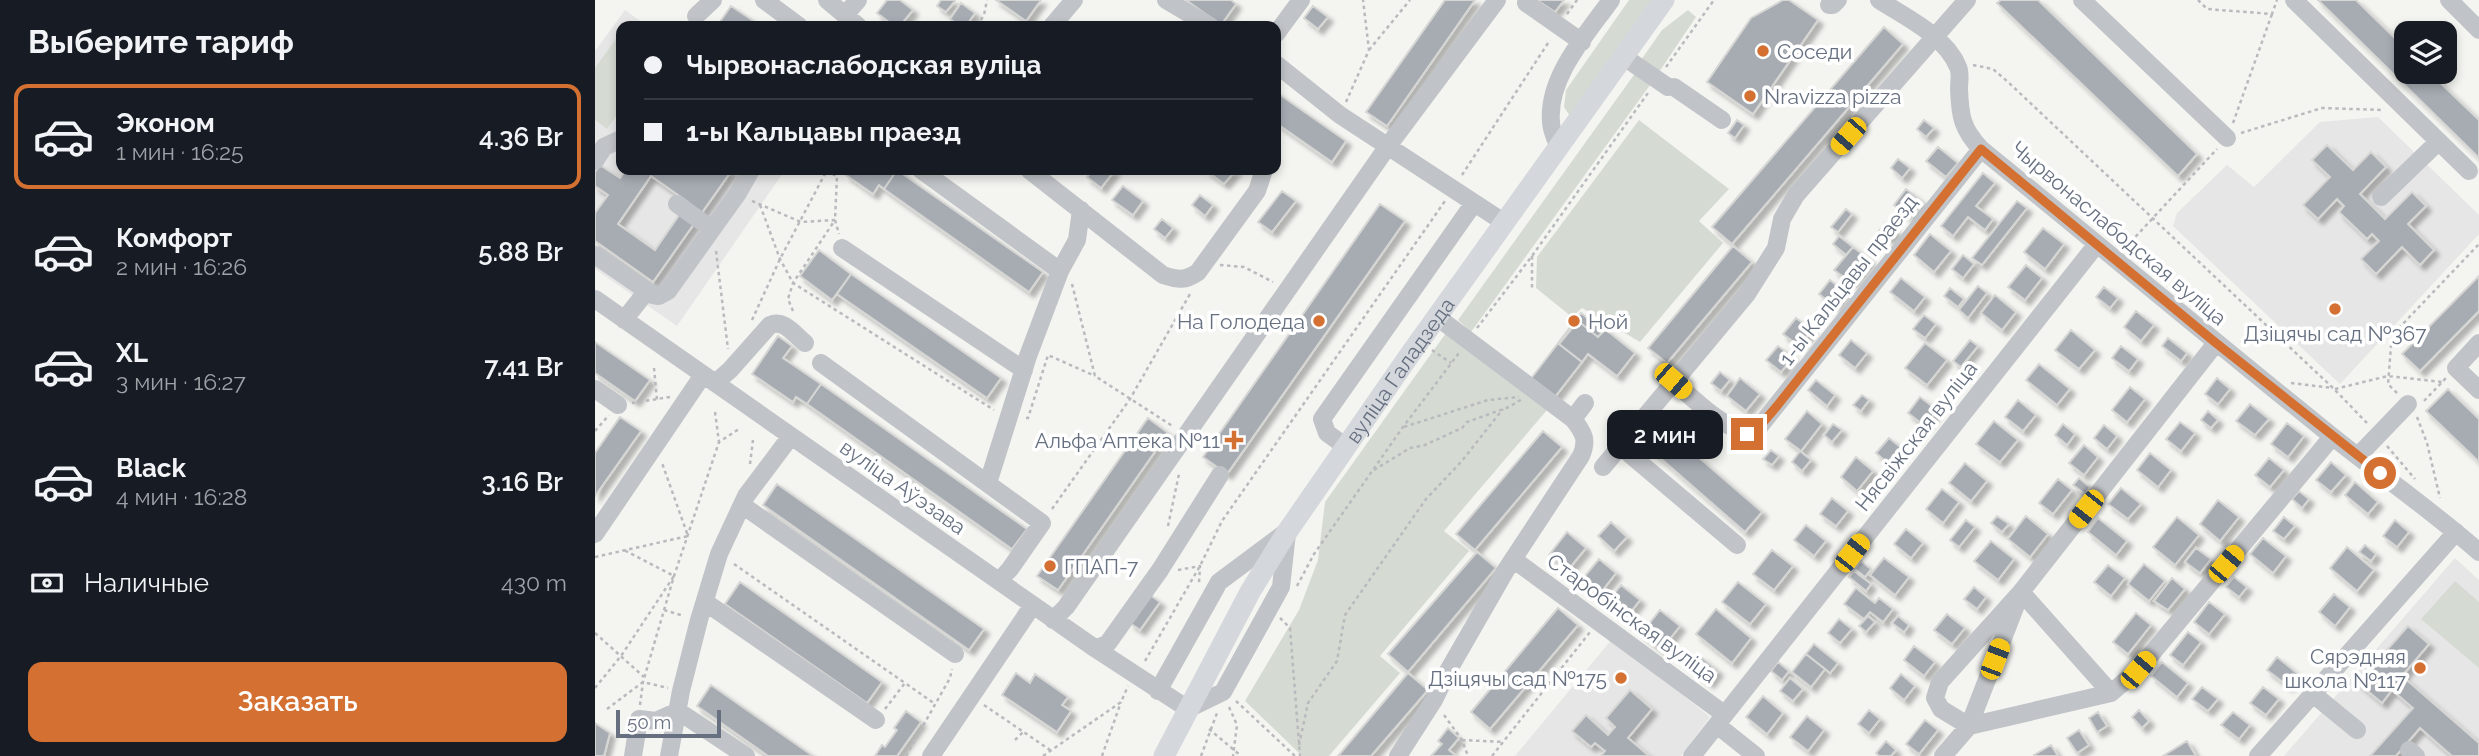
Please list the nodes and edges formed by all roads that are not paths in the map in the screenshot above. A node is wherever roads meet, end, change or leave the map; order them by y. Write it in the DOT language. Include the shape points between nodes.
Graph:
graph roads {
  1 [pos="713,0"];
  2 [pos="764,0"];
  3 [pos="827,0"];
  4 [pos="858,0"];
  5 [pos="1074,0"];
  6 [pos="1166,0"];
  7 [pos="1301,0"];
  8 [pos="1497,0"];
  9 [pos="1611,0"];
  10 [pos="1664,0"];
  11 [pos="1879,0"];
  12 [pos="1967,0"];
  13 [pos="2082,0"];
  14 [pos="2294,0"];
  15 [pos="2449,0"];
  16 [pos="1526,3"];
  17 [pos="696,16"];
  18 [pos="792,21"];
  19 [pos="852,21"];
  20 [pos="1056,21"];
  21 [pos="1202,21"];
  22 [pos="1281,27"];
  23 [pos="2479,30"];
  24 [pos="1935,37"];
  25 [pos="1582,42"];
  26 [pos="1624,57"];
  27 [pos="1281,68"];
  28 [pos="1722,120"];
  29 [pos="2227,138"];
  30 [pos="616,141"];
  31 [pos="2438,142"];
  32 [pos="1388,146"];
  33 [pos="1559,148"];
  34 [pos="1981,149"];
  35 [pos="595,161"];
  36 [pos="2469,172"];
  37 [pos="748,175"];
  38 [pos="929,175"];
  39 [pos="1036,175"];
  40 [pos="1262,175"];
  41 [pos="2381,197"];
  42 [pos="1474,203"];
  43 [pos="677,204"];
  44 [pos="1081,210"];
  45 [pos="1505,223"];
  46 [pos="710,232"];
  47 [pos="2097,244"];
  48 [pos="842,248"];
  49 [pos="595,255"];
  50 [pos="1060,271"];
  51 [pos="646,292"];
  52 [pos="595,299"];
  53 [pos="1437,317"];
  54 [pos="624,320"];
  55 [pos="805,343"];
  56 [pos="2216,343"];
  57 [pos="2479,343"];
  58 [pos="821,363"];
  59 [pos="1024,370"];
  60 [pos="709,379"];
  61 [pos="1673,381"];
  62 [pos="595,389"];
  63 [pos="2479,390"];
  64 [pos="1585,403"];
  65 [pos="618,405"];
  66 [pos="2412,407"];
  67 [pos="1573,419"];
  68 [pos="791,436"];
  69 [pos="2332,436"];
  70 [pos="1345,446"];
  71 [pos="1620,446"];
  72 [pos="2358,456"];
  73 [pos="1604,467"];
  74 [pos="1220,475"];
  75 [pos="988,483"];
  76 [pos="742,505"];
  77 [pos="2450,527"];
  78 [pos="1287,532"];
  79 [pos="595,534"];
  80 [pos="1737,545"];
  81 [pos="2479,552"];
  82 [pos="1513,559"];
  83 [pos="999,581"];
  84 [pos="2021,592"];
  85 [pos="705,602"];
  86 [pos="1033,605"];
  87 [pos="1053,620"];
  88 [pos="1096,649"];
  89 [pos="955,654"];
  90 [pos="1159,691"];
  91 [pos="2111,692"];
  92 [pos="2313,694"];
  93 [pos="1188,709"];
  94 [pos="678,711"];
  95 [pos="876,720"];
  96 [pos="1721,720"];
  97 [pos="1969,726"];
  98 [pos="2357,730"];
  99 [pos="633,756"];
  100 [pos="669,756"];
  101 [pos="746,756"];
  102 [pos="931,756"];
  103 [pos="1164,756"];
  104 [pos="1398,756"];
  105 [pos="1692,756"];
  106 [pos="1756,756"];
  107 [pos="1943,756"];
  108 [pos="2258,756"];
  1 -- 17 [label="street"];
  2 -- 18 [label="street"];
  3 -- 19 [label="street"];
  4 -- 19 [label="street"];
  5 -- 20 [label="street"];
  6 -- 21 [label="street"];
  7 -- 22 [label="street"];
  8 -- 32 [label="street"];
  9 -- 25 [label="street"];
  10 -- 26 [label="main road, вуліца Галадзеда"];
  11 -- 24 [label="street"];
  12 -- 24 [label="street"];
  13 -- 29 [label="street"];
  14 -- 31 [label="street"];
  15 -- 23 [label="street"];
  16 -- 25 [label="street"];
  24 -- 34 [label="street, Чырвонаслабодская вуліца" via="1959,68 1960,112 1967,135"];
  24 -- 61 [label="street" via="1796,195 1781,219 1776,248 1765,269"];
  25 -- 33 [label="street" via="1563,70 1551,108"];
  26 -- 28 [label="street"];
  26 -- 33 [label="main road, вуліца Галадзеда"];
  27 -- 32 [label="street"];
  30 -- 35 [label="street" via="604,147"];
  31 -- 36 [label="street"];
  31 -- 41 [label="street"];
  32 -- 42 [label="street"];
  32 -- 87 [label="street"];
  33 -- 45 [label="main road, вуліца Галадзеда"];
  34 -- 47 [label="street, Чырвонаслабодская вуліца"];
  34 -- 61 [label="street, 1-ы Кальцавы праезд" via="1760,426 1747,434 1719,422"];
  37 -- 46 [label="street"];
  38 -- 50 [label="street"];
  39 -- 44 [label="street"];
  40 -- 44 [label="street" via="1257,191 1189,278 1163,275"];
  42 -- 45 [label="street"];
  42 -- 70 [label="street" via="1322,419 1327,433"];
  43 -- 46 [label="street"];
  44 -- 50 [label="street" via="1077,240"];
  45 -- 53 [label="main road, вуліца Галадзеда"];
  46 -- 51 [label="street" via="668,291 659,296"];
  47 -- 56 [label="street, Чырвонаслабодская вуліца"];
  47 -- 96 [label="street, Нясвіжская вуліца"];
  48 -- 59 [label="street"];
  49 -- 51 [label="street"];
  50 -- 59 [label="street"];
  51 -- 54 [label="street"];
  52 -- 54 [label="street, вуліца Аўэзава"];
  53 -- 67 [label="street"];
  53 -- 70 [label="main road, вуліца Галадзеда"];
  54 -- 60 [label="street, вуліца Аўэзава"];
  55 -- 60 [label="street" via="784,325 769,325 730,370"];
  56 -- 69 [label="street, Чырвонаслабодская вуліца"];
  56 -- 84 [label="street"];
  57 -- 63 [label="street" via="2456,368"];
  58 -- 75 [label="street"];
  59 -- 75 [label="street"];
  60 -- 68 [label="street, вуліца Аўэзава"];
  60 -- 79 [label="street" via="691,394"];
  61 -- 71 [label="street"];
  62 -- 65 [label="street"];
  64 -- 67 [label="street"];
  66 -- 72 [label="street"];
  67 -- 82 [label="street" via="1587,443 1581,457"];
  68 -- 76 [label="street"];
  68 -- 83 [label="street, вуліца Аўэзава"];
  69 -- 72 [label="street, Чырвонаслабодская вуліца"];
  69 -- 91 [label="street" via="2138,670"];
  70 -- 78 [label="main road, вуліца Галадзеда"];
  71 -- 73 [label="street"];
  71 -- 80 [label="street"];
  72 -- 77 [label="street, Чырвонаслабодская вуліца"];
  74 -- 88 [label="street" via="1108,643"];
  75 -- 83 [label="street" via="1042,523"];
  76 -- 85 [label="street" via="719,554"];
  76 -- 89 [label="street"];
  77 -- 81 [label="street, Чырвонаслабодская вуліца"];
  77 -- 92 [label="street"];
  78 -- 90 [label="street" via="1219,582"];
  78 -- 93 [label="main road, вуліца Галадзеда"];
  82 -- 96 [label="street, Старобінская вуліца"];
  82 -- 104 [label="street"];
  83 -- 86 [label="street, вуліца Аўэзава"];
  84 -- 91 [label="street"];
  84 -- 97 [label="street"];
  84 -- 97 [label="street" via="1940,682 1935,698 1941,709"];
  85 -- 94 [label="street"];
  85 -- 95 [label="street"];
  86 -- 87 [label="street, вуліца Аўэзава"];
  86 -- 102 [label="street"];
  87 -- 88 [label="street, вуліца Аўэзава"];
  88 -- 90 [label="street, вуліца Аўэзава"];
  90 -- 93 [label="street, вуліца Аўэзава"];
  91 -- 97 [label="street"];
  92 -- 98 [label="street"];
  92 -- 108 [label="street"];
  93 -- 103 [label="main road, вуліца Галадзеда"];
  94 -- 99 [label="street" via="656,721 639,719"];
  94 -- 100 [label="street"];
  94 -- 101 [label="street"];
  96 -- 105 [label="street, Нясвіжская вуліца"];
  96 -- 106 [label="street, Старобінская вуліца"];
  97 -- 107 [label="street"];
}
